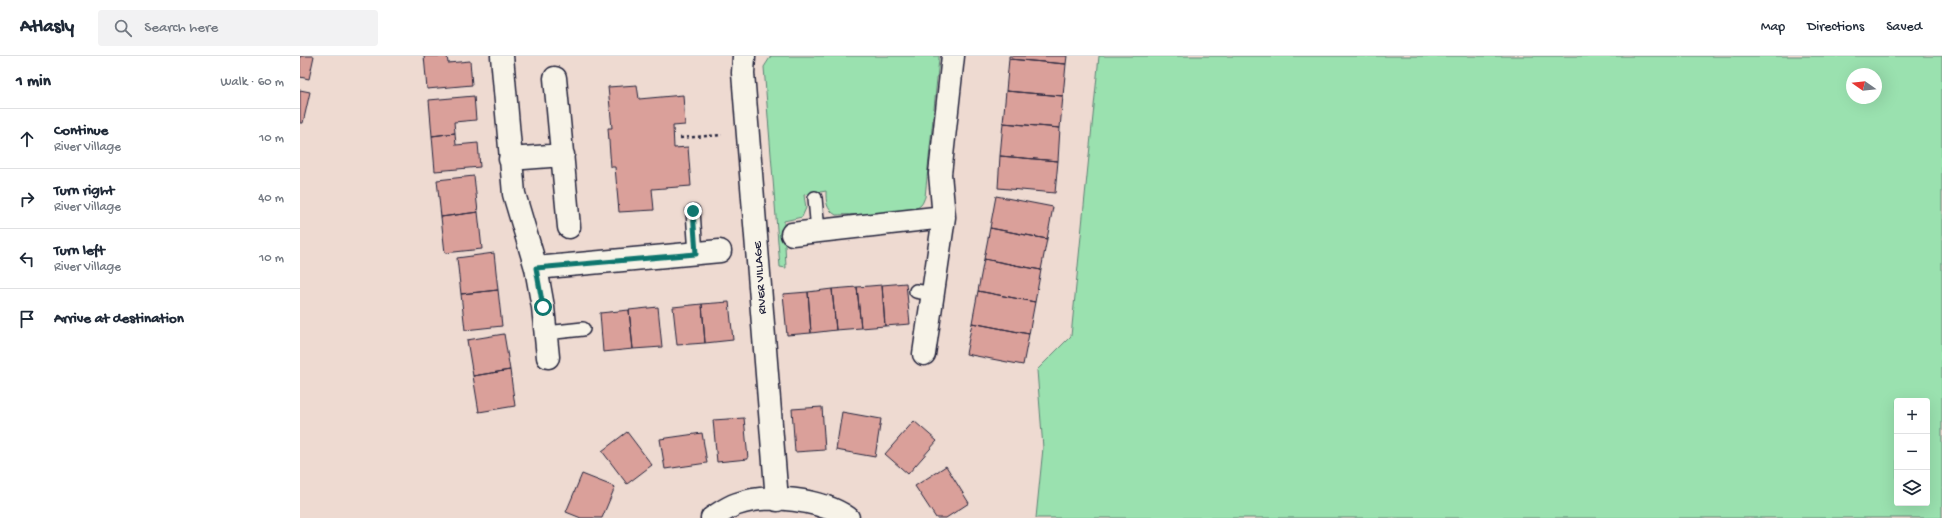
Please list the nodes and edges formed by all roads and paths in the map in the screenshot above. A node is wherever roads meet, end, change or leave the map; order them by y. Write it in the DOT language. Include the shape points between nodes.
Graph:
graph roads {
  1 [pos="502,56"];
  2 [pos="744,56"];
  3 [pos="952,56"];
  4 [pos="555,78"];
  5 [pos="563,155"];
  6 [pos="510,159"];
  7 [pos="815,198"];
  8 [pos="693,211"];
  9 [pos="944,217"];
  10 [pos="569,227"];
  11 [pos="818,231"];
  12 [pos="792,234"];
  13 [pos="720,251"];
  14 [pos="696,254"];
  15 [pos="536,268"];
  16 [pos="583,329"];
  17 [pos="546,333"];
  18 [pos="924,354"];
  19 [pos="548,357"];
  20 [pos="777,500"];
  21 [pos="712,518"];
  22 [pos="848,518"];
  1 -- 6 [label="street"];
  2 -- 20 [label="street, RIVER VILLAGE" via="743,73"];
  3 -- 9 [label="street" via="940,174"];
  4 -- 5 [label="street"];
  5 -- 6 [label="street"];
  5 -- 10 [label="street"];
  6 -- 15 [label="street" via="514,194"];
  7 -- 11 [label="lane"];
  8 -- 14 [label="lane"];
  9 -- 11 [label="street"];
  9 -- 18 [label="street" via="925,292"];
  11 -- 12 [label="street"];
  13 -- 14 [label="street"];
  14 -- 15 [label="street"];
  15 -- 17 [label="street"];
  16 -- 17 [label="lane"];
  17 -- 19 [label="street"];
  20 -- 21 [label="street" via="755,500 736,505"];
  20 -- 22 [label="street" via="807,501 834,510"];
}
